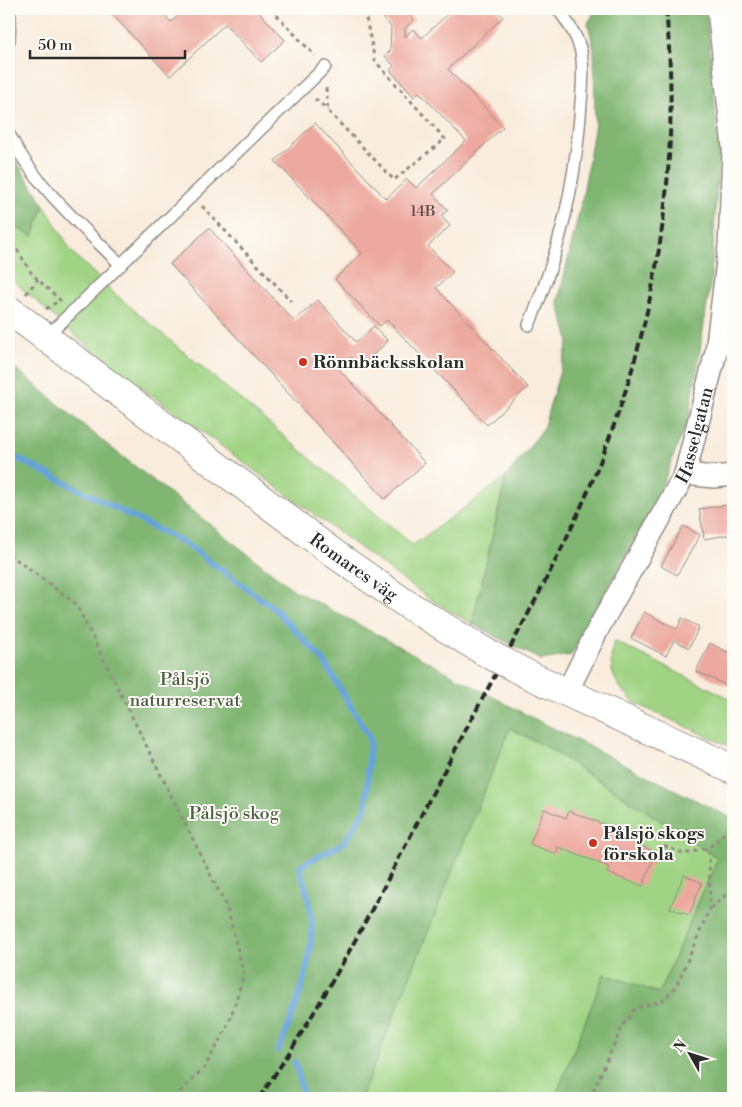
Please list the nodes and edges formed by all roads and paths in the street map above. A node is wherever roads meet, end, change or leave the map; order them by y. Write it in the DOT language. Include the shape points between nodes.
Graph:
graph roads {
  1 [pos="10,9"];
  2 [pos="271,9"];
  3 [pos="357,9"];
  4 [pos="558,9"];
  5 [pos="718,9"];
  6 [pos="9,41"];
  7 [pos="325,67"];
  8 [pos="9,134"];
  9 [pos="733,147"];
  10 [pos="733,152"];
  11 [pos="202,206"];
  12 [pos="732,211"];
  13 [pos="9,236"];
  14 [pos="121,265"];
  15 [pos="291,301"];
  16 [pos="9,310"];
  17 [pos="73,311"];
  18 [pos="529,325"];
  19 [pos="45,338"];
  20 [pos="685,474"];
  21 [pos="733,475"];
  22 [pos="9,554"];
  23 [pos="567,692"];
  24 [pos="733,769"];
  25 [pos="733,825"];
  26 [pos="664,846"];
  27 [pos="709,848"];
  28 [pos="733,888"];
  29 [pos="710,908"];
  30 [pos="733,1090"];
  31 [pos="174,1098"];
  32 [pos="590,1098"];
  33 [pos="724,1098"];
  1 -- 6 [label="lane"];
  2 -- 7 [label="path"];
  3 -- 7 [label="path" via="366,18 375,61 445,139 394,180 328,111"];
  4 -- 18 [label="lane" via="581,52 578,138 561,239"];
  5 -- 9 [label="street"];
  7 -- 14 [label="lane"];
  8 -- 14 [label="lane" via="17,150 62,205"];
  10 -- 12 [label="street, Hasselgatan"];
  11 -- 15 [label="path"];
  12 -- 20 [label="street, Hasselgatan" via="716,352"];
  13 -- 17 [label="path" via="32,274"];
  14 -- 17 [label="lane"];
  16 -- 19 [label="street, Romares väg"];
  17 -- 19 [label="lane"];
  19 -- 23 [label="street, Romares väg, bridge" via="405,603 485,652"];
  20 -- 21 [label="street"];
  20 -- 23 [label="street, Hasselgatan" via="598,629"];
  22 -- 31 [label="path" via="76,604 227,908 244,974 229,1022 205,1067"];
  23 -- 24 [label="street, Romares väg"];
  25 -- 27 [label="path"];
  26 -- 27 [label="path" via="684,854"];
  27 -- 29 [label="path"];
  28 -- 29 [label="path"];
  29 -- 32 [label="path" via="676,987 662,1001 635,1008 622,1027"];
  30 -- 33 [label="path"];
}
